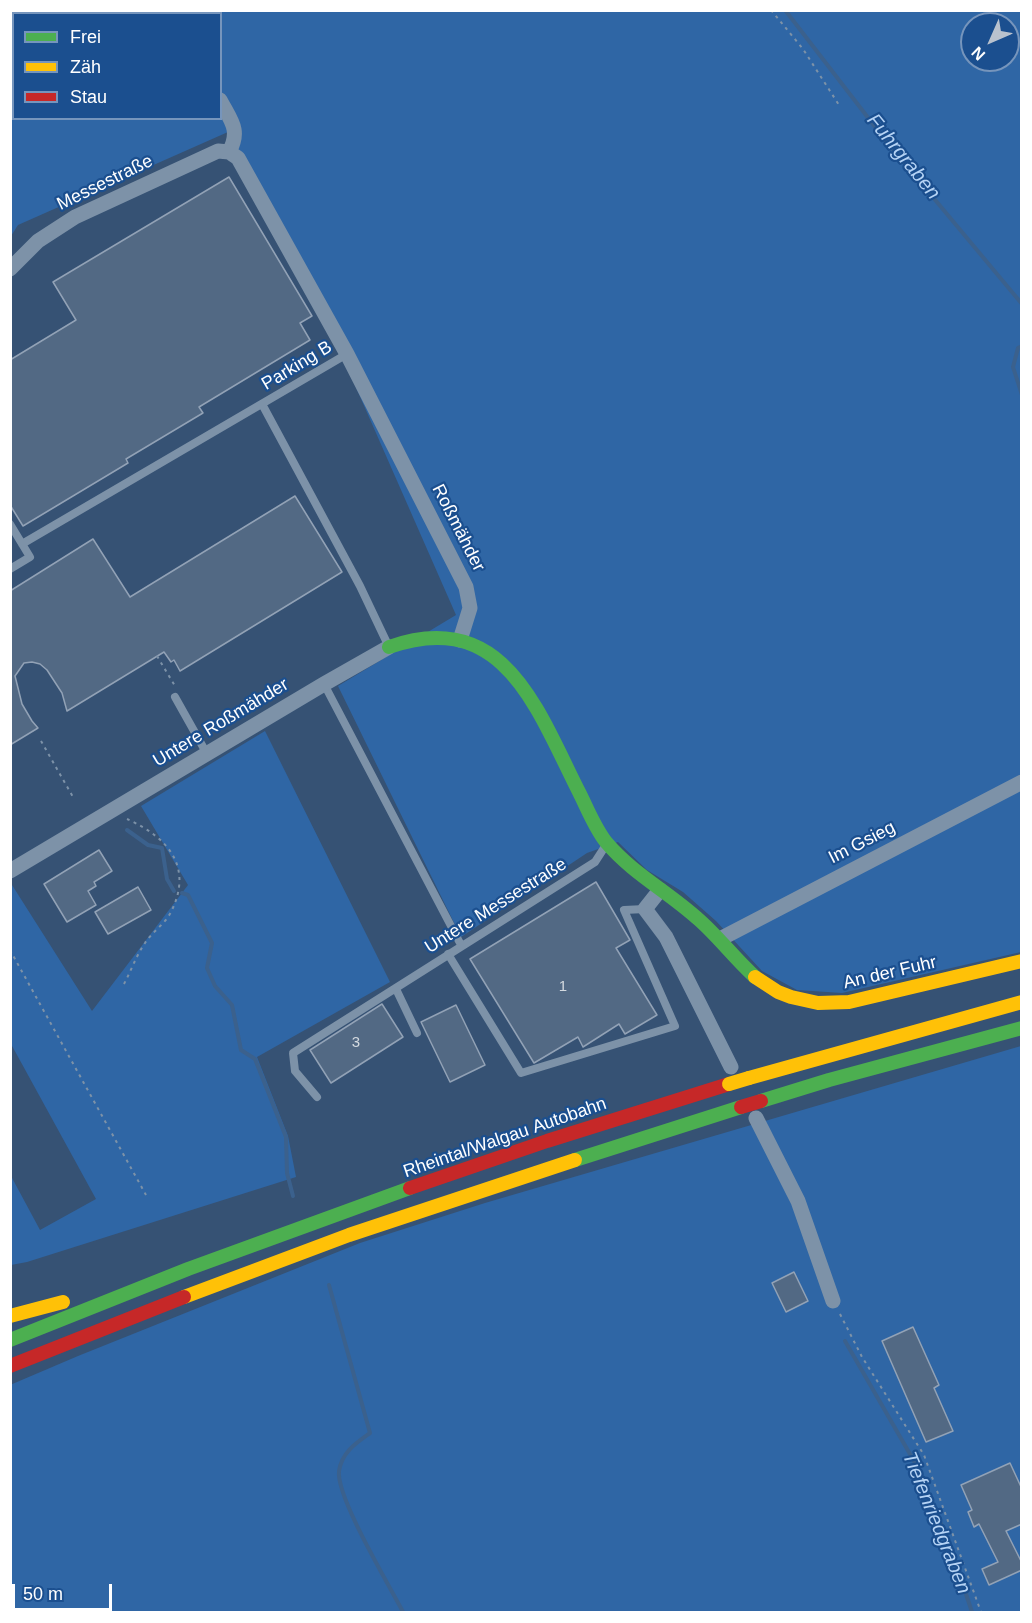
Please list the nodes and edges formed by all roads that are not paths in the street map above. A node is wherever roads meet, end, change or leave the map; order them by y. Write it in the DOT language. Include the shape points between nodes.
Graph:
graph roads {
  1 [pos="222,104"];
  2 [pos="229,152"];
  3 [pos="10,269"];
  4 [pos="347,354"];
  5 [pos="262,404"];
  6 [pos="10,524"];
  7 [pos="22,544"];
  8 [pos="10,569"];
  9 [pos="460,640"];
  10 [pos="389,647"];
  11 [pos="324,684"];
  12 [pos="175,697"];
  13 [pos="207,754"];
  14 [pos="1022,783"];
  15 [pos="607,844"];
  16 [pos="10,871"];
  17 [pos="660,890"];
  18 [pos="645,909"];
  19 [pos="720,939"];
  20 [pos="461,945"];
  21 [pos="448,954"];
  22 [pos="1022,961"];
  23 [pos="396,989"];
  24 [pos="1022,1002"];
  25 [pos="1022,1028"];
  26 [pos="417,1033"];
  27 [pos="731,1067"];
  28 [pos="317,1096"];
  29 [pos="756,1118"];
  30 [pos="120,1295"];
  31 [pos="833,1301"];
  32 [pos="10,1316"];
  33 [pos="10,1340"];
  34 [pos="10,1366"];
  1 -- 2 [label="street" via="236,130"];
  2 -- 3 [label="street, Messestraße" via="218,151 75,217 38,241"];
  2 -- 4 [label="street, Roßmähder" via="238,158"];
  4 -- 5 [label="lane, Parking B"];
  4 -- 9 [label="street, Roßmähder" via="466,587 470,608"];
  5 -- 7 [label="lane, Parking B"];
  5 -- 10 [label="lane"];
  6 -- 7 [label="lane"];
  7 -- 8 [label="lane" via="30,557"];
  9 -- 10 [label="main road, Untere Roßmähder" via="428,637"];
  9 -- 15 [label="main road" via="495,656 522,686"];
  10 -- 11 [label="street, Untere Roßmähder"];
  11 -- 13 [label="street, Untere Roßmähder"];
  11 -- 20 [label="lane"];
  12 -- 13 [label="lane"];
  13 -- 16 [label="street, Untere Roßmähder"];
  14 -- 19 [label="street, Im Gsieg"];
  15 -- 17 [label="main road"];
  15 -- 20 [label="lane, Untere Messestraße" via="595,862"];
  17 -- 18 [label="street"];
  17 -- 19 [label="main road, An der Fuhr"];
  18 -- 21 [label="lane" via="624,910 675,1026 521,1073"];
  18 -- 27 [label="street" via="666,937"];
  19 -- 22 [label="main road, An der Fuhr" via="760,981 790,998 819,1003 856,1000"];
  20 -- 21 [label="lane, Untere Messestraße"];
  21 -- 23 [label="lane, Untere Messestraße"];
  23 -- 26 [label="lane"];
  23 -- 28 [label="lane, Untere Messestraße" via="293,1053 295,1071"];
  24 -- 30 [label="main road, Rheintal/Walgau Autobahn, bridge" via="749,1078 490,1160"];
  25 -- 34 [label="main road, bridge" via="829,1080 454,1199 348,1235"];
  29 -- 31 [label="street" via="798,1201"];
  30 -- 32 [label="main road" via="77,1298"];
  30 -- 33 [label="main road, Rheintal/Walgau Autobahn"];
}
